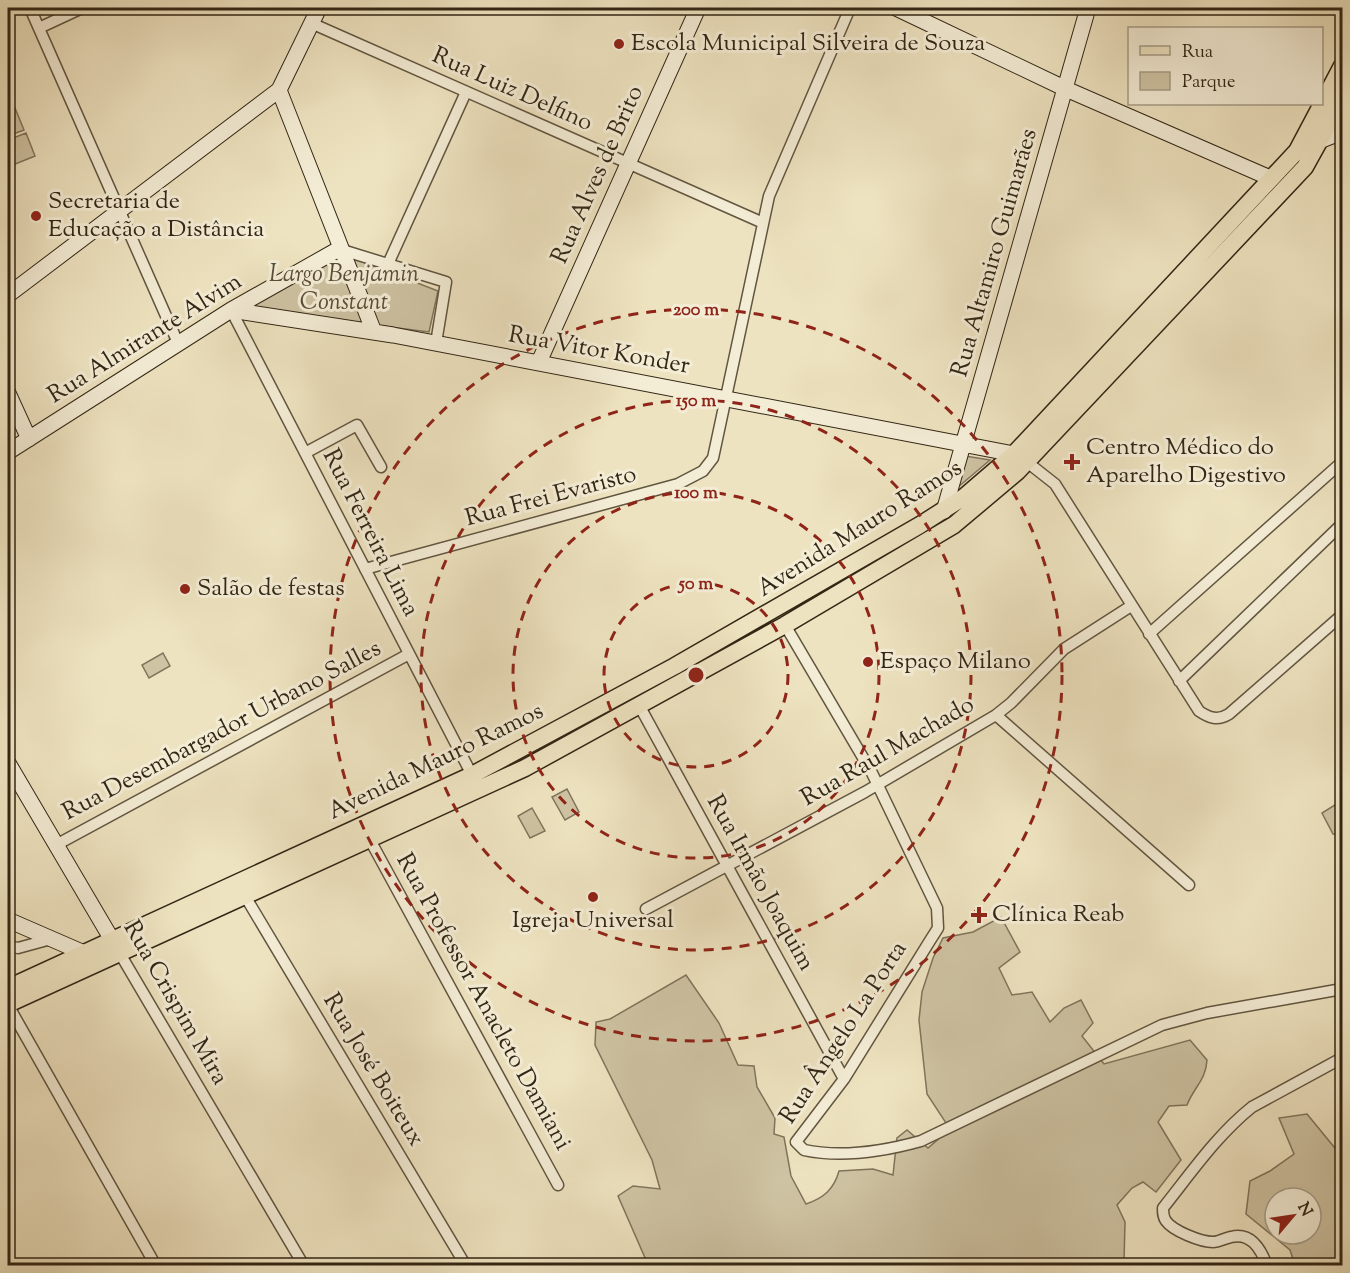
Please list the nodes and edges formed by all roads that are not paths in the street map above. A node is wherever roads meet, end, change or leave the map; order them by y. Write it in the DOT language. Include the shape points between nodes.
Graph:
graph roads {
  1 [pos="30,8"];
  2 [pos="82,8"];
  3 [pos="319,8"];
  4 [pos="698,8"];
  5 [pos="850,8"];
  6 [pos="896,8"];
  7 [pos="1088,8"];
  8 [pos="311,23"];
  9 [pos="39,28"];
  10 [pos="1342,66"];
  11 [pos="1066,89"];
  12 [pos="279,90"];
  13 [pos="466,92"];
  14 [pos="1342,100"];
  15 [pos="1323,102"];
  16 [pos="1321,105"];
  17 [pos="1342,132"];
  18 [pos="1323,138"];
  19 [pos="1297,151"];
  20 [pos="628,164"];
  21 [pos="1270,178"];
  22 [pos="120,212"];
  23 [pos="761,222"];
  24 [pos="339,249"];
  25 [pos="388,264"];
  26 [pos="8,295"];
  27 [pos="364,308"];
  28 [pos="231,309"];
  29 [pos="349,328"];
  30 [pos="374,332"];
  31 [pos="178,343"];
  32 [pos="436,343"];
  33 [pos="539,362"];
  34 [pos="8,393"];
  35 [pos="726,397"];
  36 [pos="28,439"];
  37 [pos="963,444"];
  38 [pos="8,452"];
  39 [pos="305,453"];
  40 [pos="1021,458"];
  41 [pos="1342,462"];
  42 [pos="381,467"];
  43 [pos="944,511"];
  44 [pos="1342,524"];
  45 [pos="365,569"];
  46 [pos="1131,606"];
  47 [pos="1342,615"];
  48 [pos="785,625"];
  49 [pos="1149,634"];
  50 [pos="409,654"];
  51 [pos="1179,681"];
  52 [pos="640,706"];
  53 [pos="996,715"];
  54 [pos="8,764"];
  55 [pos="472,775"];
  56 [pos="877,784"];
  57 [pos="480,790"];
  58 [pos="370,840"];
  59 [pos="56,845"];
  60 [pos="726,865"];
  61 [pos="1189,885"];
  62 [pos="245,896"];
  63 [pos="646,909"];
  64 [pos="8,920"];
  65 [pos="51,939"];
  66 [pos="8,946"];
  67 [pos="116,946"];
  68 [pos="83,961"];
  69 [pos="8,988"];
  70 [pos="1342,989"];
  71 [pos="8,1005"];
  72 [pos="1342,1058"];
  73 [pos="844,1079"];
  74 [pos="558,1185"];
  75 [pos="156,1266"];
  76 [pos="304,1266"];
  77 [pos="466,1266"];
  78 [pos="1267,1266"];
  1 -- 9 [label="street"];
  2 -- 9 [label="street"];
  3 -- 8 [label="main road"];
  4 -- 20 [label="main road, Rua Alves de Brito"];
  5 -- 23 [label="street, Rua Frei Evaristo"];
  6 -- 11 [label="main road"];
  7 -- 11 [label="main road, Rua Altamiro Guimarães"];
  8 -- 12 [label="main road"];
  8 -- 13 [label="street, Rua Luiz Delfino"];
  9 -- 22 [label="street"];
  10 -- 15 [label="main road, Avenida Mauro Ramos"];
  11 -- 21 [label="main road"];
  11 -- 37 [label="main road, Rua Altamiro Guimarães"];
  12 -- 22 [label="main road"];
  12 -- 24 [label="main road"];
  13 -- 20 [label="street, Rua Luiz Delfino"];
  13 -- 25 [label="street"];
  14 -- 18 [label="main road, Avenida Mauro Ramos"];
  16 -- 19 [label="main road, Avenida Mauro Ramos"];
  17 -- 18 [label="main road"];
  18 -- 19 [label="main road"];
  18 -- 40 [label="main road, Avenida Mauro Ramos" via="1305,166"];
  19 -- 21 [label="main road, Avenida Mauro Ramos"];
  20 -- 23 [label="street, Rua Luiz Delfino"];
  20 -- 33 [label="main road, Rua Alves de Brito"];
  21 -- 40 [label="main road, Avenida Mauro Ramos"];
  22 -- 26 [label="main road"];
  22 -- 31 [label="street"];
  23 -- 35 [label="street, Rua Frei Evaristo"];
  24 -- 25 [label="street"];
  24 -- 27 [label="main road"];
  24 -- 28 [label="main road, Rua Almirante Alvim"];
  25 -- 32 [label="street" via="446,282"];
  27 -- 29 [label="main road" via="360,320"];
  27 -- 30 [label="main road"];
  28 -- 29 [label="main road, Rua Vitor Konder"];
  28 -- 31 [label="main road, Rua Almirante Alvim"];
  28 -- 39 [label="street, Rua Ferreira Lima"];
  29 -- 30 [label="main road, Rua Vitor Konder"];
  30 -- 32 [label="main road, Rua Vitor Konder"];
  31 -- 36 [label="main road, Rua Almirante Alvim"];
  32 -- 33 [label="main road, Rua Vitor Konder"];
  33 -- 35 [label="main road, Rua Vitor Konder"];
  34 -- 36 [label="main road"];
  35 -- 37 [label="main road, Rua Vitor Konder"];
  35 -- 45 [label="street, Rua Frei Evaristo" via="713,458 695,477"];
  36 -- 38 [label="main road, Rua Almirante Alvim"];
  37 -- 40 [label="main road, Rua Vitor Konder"];
  37 -- 43 [label="main road, Rua Altamiro Guimarães"];
  39 -- 42 [label="street" via="357,425"];
  39 -- 45 [label="street, Rua Ferreira Lima"];
  40 -- 43 [label="main road, Avenida Mauro Ramos"];
  40 -- 46 [label="street" via="1055,484"];
  40 -- 48 [label="main road, Avenida Mauro Ramos" via="994,494 954,525"];
  41 -- 49 [label="street"];
  43 -- 55 [label="main road, Avenida Mauro Ramos" via="750,624"];
  44 -- 51 [label="street"];
  45 -- 50 [label="street, Rua Ferreira Lima"];
  46 -- 49 [label="street"];
  46 -- 53 [label="street, Rua Raul Machado" via="1064,649"];
  47 -- 51 [label="street" via="1229,714 1217,718 1199,711"];
  48 -- 52 [label="main road, Avenida Mauro Ramos"];
  48 -- 56 [label="street, Rua Ângelo La Porta"];
  49 -- 51 [label="street"];
  50 -- 55 [label="street, Rua Ferreira Lima"];
  50 -- 59 [label="street, Rua Desembargador Urbano Salles"];
  52 -- 57 [label="main road, Avenida Mauro Ramos"];
  52 -- 60 [label="street, Rua Irmão Joaquim"];
  53 -- 56 [label="street, Rua Raul Machado"];
  53 -- 61 [label="street"];
  54 -- 59 [label="main road, Rua Crispim Mira"];
  55 -- 57 [label="main road"];
  55 -- 67 [label="main road, Avenida Mauro Ramos"];
  56 -- 60 [label="street, Rua Raul Machado"];
  56 -- 73 [label="street, Rua Ângelo La Porta" via="939,919 931,939"];
  57 -- 58 [label="main road, Avenida Mauro Ramos"];
  58 -- 62 [label="main road, Avenida Mauro Ramos"];
  58 -- 74 [label="street, Rua Professor Anacleto Damiani"];
  59 -- 67 [label="main road, Rua Crispim Mira"];
  60 -- 63 [label="street, Rua Raul Machado"];
  60 -- 73 [label="street, Rua Irmão Joaquim"];
  62 -- 67 [label="main road, Avenida Mauro Ramos"];
  62 -- 77 [label="street, Rua José Boiteux"];
  64 -- 65 [label="main road"];
  65 -- 66 [label="street" via="18,948"];
  65 -- 68 [label="main road"];
  67 -- 68 [label="main road, Avenida Mauro Ramos"];
  67 -- 76 [label="street, Rua Crispim Mira"];
  68 -- 69 [label="main road, Avenida Mauro Ramos"];
  68 -- 71 [label="main road, Avenida Mauro Ramos"];
  70 -- 73 [label="street, Rua Ângelo La Porta" via="1162,1025 921,1141 854,1152 804,1150 796,1143"];
  71 -- 75 [label="street"];
  72 -- 78 [label="street" via="1241,1116 1163,1208 1167,1223 1206,1241 1248,1237"];
}
